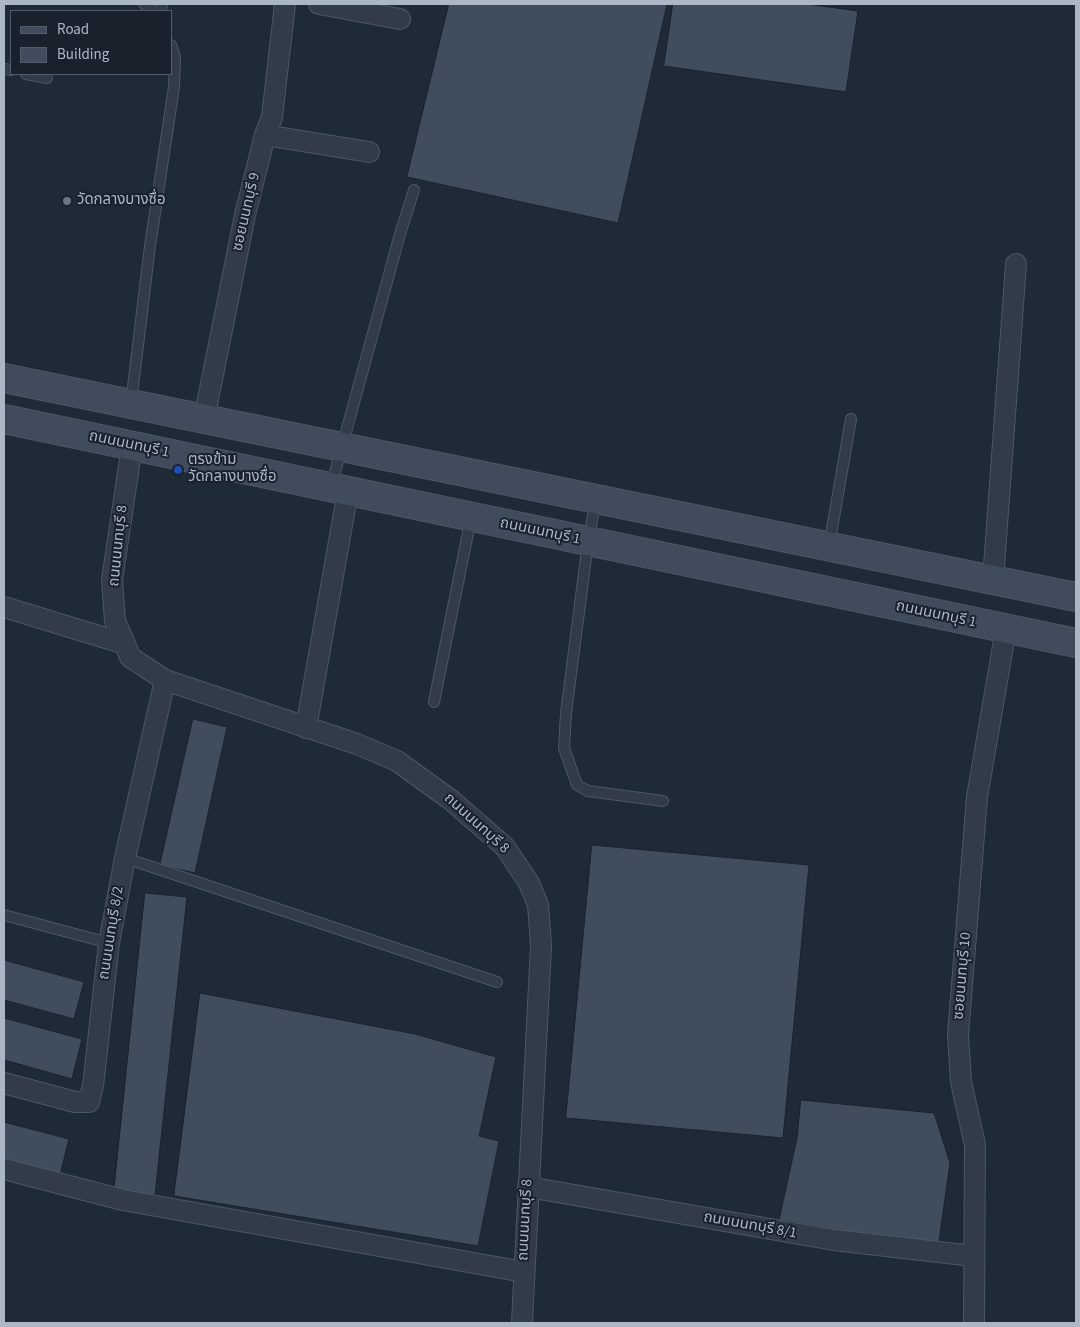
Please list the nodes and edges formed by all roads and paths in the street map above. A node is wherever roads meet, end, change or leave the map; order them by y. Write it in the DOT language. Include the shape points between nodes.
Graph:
graph roads {
  1 [pos="284,4"];
  2 [pos="319,4"];
  3 [pos="400,19"];
  4 [pos="172,48"];
  5 [pos="31,75"];
  6 [pos="47,78"];
  7 [pos="265,135"];
  8 [pos="369,152"];
  9 [pos="414,190"];
  10 [pos="1016,264"];
  11 [pos="4,378"];
  12 [pos="131,404"];
  13 [pos="4,419"];
  14 [pos="204,419"];
  15 [pos="851,419"];
  16 [pos="132,446"];
  17 [pos="342,448"];
  18 [pos="339,489"];
  19 [pos="596,499"];
  20 [pos="471,517"];
  21 [pos="588,542"];
  22 [pos="829,546"];
  23 [pos="993,580"];
  24 [pos="1076,597"];
  25 [pos="4,607"];
  26 [pos="1006,629"];
  27 [pos="1076,643"];
  28 [pos="125,644"];
  29 [pos="165,680"];
  30 [pos="434,702"];
  31 [pos="306,728"];
  32 [pos="662,801"];
  33 [pos="125,858"];
  34 [pos="4,915"];
  35 [pos="109,942"];
  36 [pos="497,982"];
  37 [pos="4,1083"];
  38 [pos="4,1169"];
  39 [pos="528,1187"];
  40 [pos="974,1256"];
  41 [pos="524,1272"];
  42 [pos="522,1323"];
  43 [pos="974,1323"];
  1 -- 7 [label="street, ซอยนนทบุรี 9" via="272,117"];
  2 -- 3 [label="street"];
  4 -- 12 [label="lane" via="175,57 174,88"];
  5 -- 6 [label="lane"];
  7 -- 8 [label="street"];
  7 -- 14 [label="street, ซอยนนทบุรี 9" via="244,215"];
  9 -- 17 [label="lane"];
  10 -- 23 [label="street"];
  11 -- 12 [label="main road"];
  12 -- 14 [label="main road"];
  13 -- 16 [label="main road, ถนนนนทบุรี 1"];
  14 -- 17 [label="main road"];
  15 -- 22 [label="lane"];
  16 -- 18 [label="main road, ถนนนนทบุรี 1"];
  16 -- 28 [label="street, ถนนนนทบุรี 8" via="112,580 116,621"];
  17 -- 18 [label="lane"];
  17 -- 19 [label="main road"];
  18 -- 20 [label="main road, ถนนนนทบุรี 1"];
  18 -- 31 [label="street"];
  19 -- 21 [label="lane"];
  19 -- 22 [label="main road"];
  20 -- 21 [label="main road, ถนนนนทบุรี 1"];
  20 -- 30 [label="lane"];
  21 -- 26 [label="main road, ถนนนนทบุรี 1"];
  21 -- 32 [label="lane" via="564,748 576,785 588,791"];
  22 -- 23 [label="main road"];
  23 -- 24 [label="main road"];
  25 -- 28 [label="street"];
  26 -- 27 [label="main road, ถนนนนทบุรี 1"];
  26 -- 40 [label="street, ซอยนนทบุรี 10" via="978,797 958,1035 961,1082 975,1146"];
  28 -- 29 [label="street, ถนนนนทบุรี 8" via="130,657"];
  29 -- 31 [label="street, ถนนนนทบุรี 8"];
  29 -- 33 [label="street, ถนนนนทบุรี 8/2"];
  31 -- 39 [label="street, ถนนนนทบุรี 8" via="397,761 450,800 505,847 530,883 538,905 541,945"];
  33 -- 35 [label="street, ถนนนนทบุรี 8/2"];
  33 -- 36 [label="lane"];
  34 -- 35 [label="lane"];
  35 -- 37 [label="street, ถนนนนทบุรี 8/2" via="93,1086 88,1102 75,1102"];
  38 -- 41 [label="street" via="123,1200"];
  39 -- 40 [label="street, ถนนนนทบุรี 8/1" via="834,1240"];
  39 -- 41 [label="street, ถนนนนทบุรี 8"];
  40 -- 43 [label="street, ซอยนนทบุรี 10"];
  41 -- 42 [label="street, ถนนนนทบุรี 8"];
}
